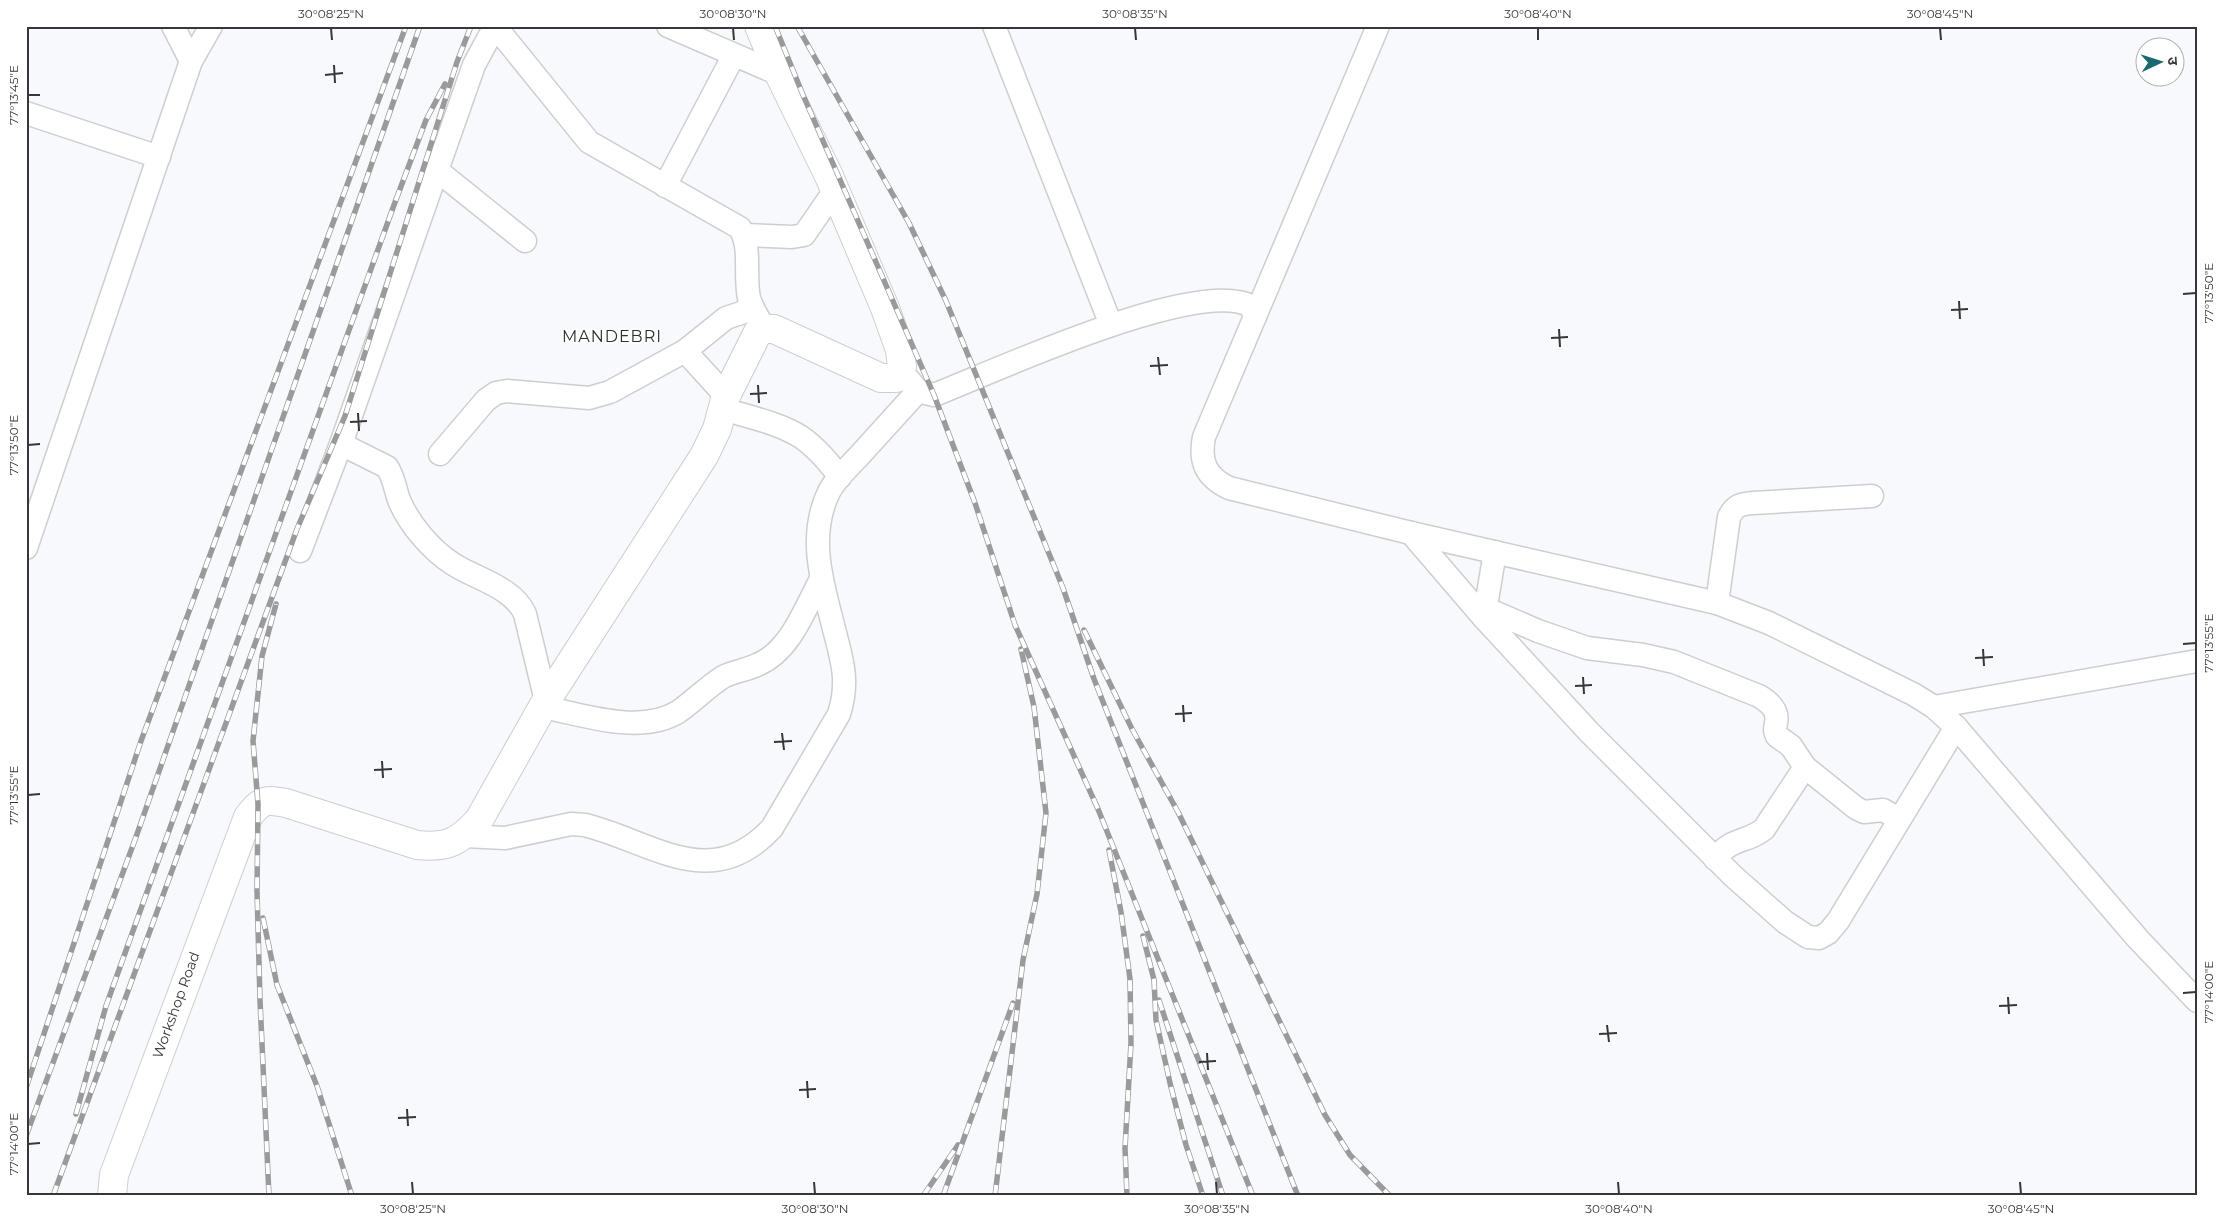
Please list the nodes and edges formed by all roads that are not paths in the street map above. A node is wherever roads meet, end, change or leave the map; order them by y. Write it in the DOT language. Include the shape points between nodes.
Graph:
graph roads {
  1 [pos="174,26"];
  2 [pos="211,26"];
  3 [pos="495,26"];
  4 [pos="668,26"];
  5 [pos="758,26"];
  6 [pos="994,26"];
  7 [pos="1378,26"];
  8 [pos="734,55"];
  9 [pos="192,61"];
  10 [pos="779,74"];
  11 [pos="26,113"];
  12 [pos="159,157"];
  13 [pos="438,171"];
  14 [pos="665,186"];
  15 [pos="835,190"];
  16 [pos="744,235"];
  17 [pos="526,241"];
  18 [pos="1255,317"];
  19 [pos="759,319"];
  20 [pos="1111,324"];
  21 [pos="685,351"];
  22 [pos="902,366"];
  23 [pos="918,391"];
  24 [pos="725,403"];
  25 [pos="341,444"];
  26 [pos="440,454"];
  27 [pos="840,477"];
  28 [pos="1872,496"];
  29 [pos="1411,533"];
  30 [pos="26,548"];
  31 [pos="300,551"];
  32 [pos="1495,552"];
  33 [pos="821,579"];
  34 [pos="1717,603"];
  35 [pos="1485,613"];
  36 [pos="2197,661"];
  37 [pos="545,704"];
  38 [pos="1934,707"];
  39 [pos="1956,727"];
  40 [pos="1804,767"];
  41 [pos="1899,819"];
  42 [pos="465,836"];
  43 [pos="1715,859"];
  44 [pos="2197,1001"];
  45 [pos="112,1196"];
  1 -- 9 [label="street"];
  2 -- 9 [label="street"];
  3 -- 13 [label="street" via="474,66"];
  3 -- 14 [label="street" via="589,142"];
  4 -- 8 [label="street"];
  5 -- 10 [label="main road"];
  6 -- 20 [label="street"];
  7 -- 18 [label="street"];
  8 -- 10 [label="street"];
  8 -- 14 [label="street"];
  9 -- 12 [label="street"];
  10 -- 15 [label="main road"];
  11 -- 12 [label="street"];
  12 -- 30 [label="street"];
  13 -- 17 [label="street"];
  13 -- 25 [label="street"];
  14 -- 16 [label="street" via="740,228"];
  15 -- 16 [label="street" via="804,235"];
  15 -- 22 [label="main road" via="885,308 900,350"];
  16 -- 19 [label="street" via="748,286"];
  18 -- 20 [label="street" via="1251,306 1245,302 1217,301 1163,310"];
  18 -- 29 [label="street" via="1204,436 1201,449 1209,475 1229,488"];
  19 -- 21 [label="street" via="726,318"];
  19 -- 22 [label="main road" via="880,378 896,378"];
  19 -- 24 [label="main road" via="758,332"];
  20 -- 23 [label="street" via="934,394"];
  21 -- 24 [label="street"];
  21 -- 26 [label="street" via="610,392 589,398 507,391 496,393 486,400"];
  22 -- 23 [label="street"];
  23 -- 27 [label="street"];
  24 -- 27 [label="street" via="802,438 826,459"];
  24 -- 37 [label="main road" via="704,456"];
  25 -- 31 [label="street"];
  25 -- 37 [label="street" via="387,467 405,512 442,557 505,592 520,605 525,614"];
  27 -- 33 [label="street" via="829,492 819,529"];
  28 -- 34 [label="street" via="1740,504 1733,508"];
  29 -- 32 [label="street"];
  29 -- 35 [label="street"];
  32 -- 34 [label="street"];
  32 -- 35 [label="street"];
  33 -- 37 [label="street" via="787,642 776,655 726,675 663,719 627,723"];
  33 -- 42 [label="street" via="846,678 844,697 839,714 772,828 757,844 718,859 691,861 585,825 571,824 505,838"];
  34 -- 38 [label="street" via="1769,623"];
  35 -- 40 [label="street" via="1587,648 1674,662 1759,696 1774,709 1777,736 1791,746"];
  35 -- 43 [label="street" via="1590,733"];
  36 -- 38 [label="street"];
  37 -- 42 [label="main road" via="479,820"];
  38 -- 39 [label="street"];
  39 -- 41 [label="street"];
  39 -- 44 [label="street" via="2138,939"];
  40 -- 41 [label="street" via="1860,811 1883,810"];
  40 -- 43 [label="street" via="1764,829 1728,844"];
  41 -- 43 [label="street" via="1838,921 1819,938 1808,937 1785,922"];
  42 -- 45 [label="main road, Workshop Road" via="435,847 417,845 286,803 269,800 258,804 248,817 117,1166"];
}
